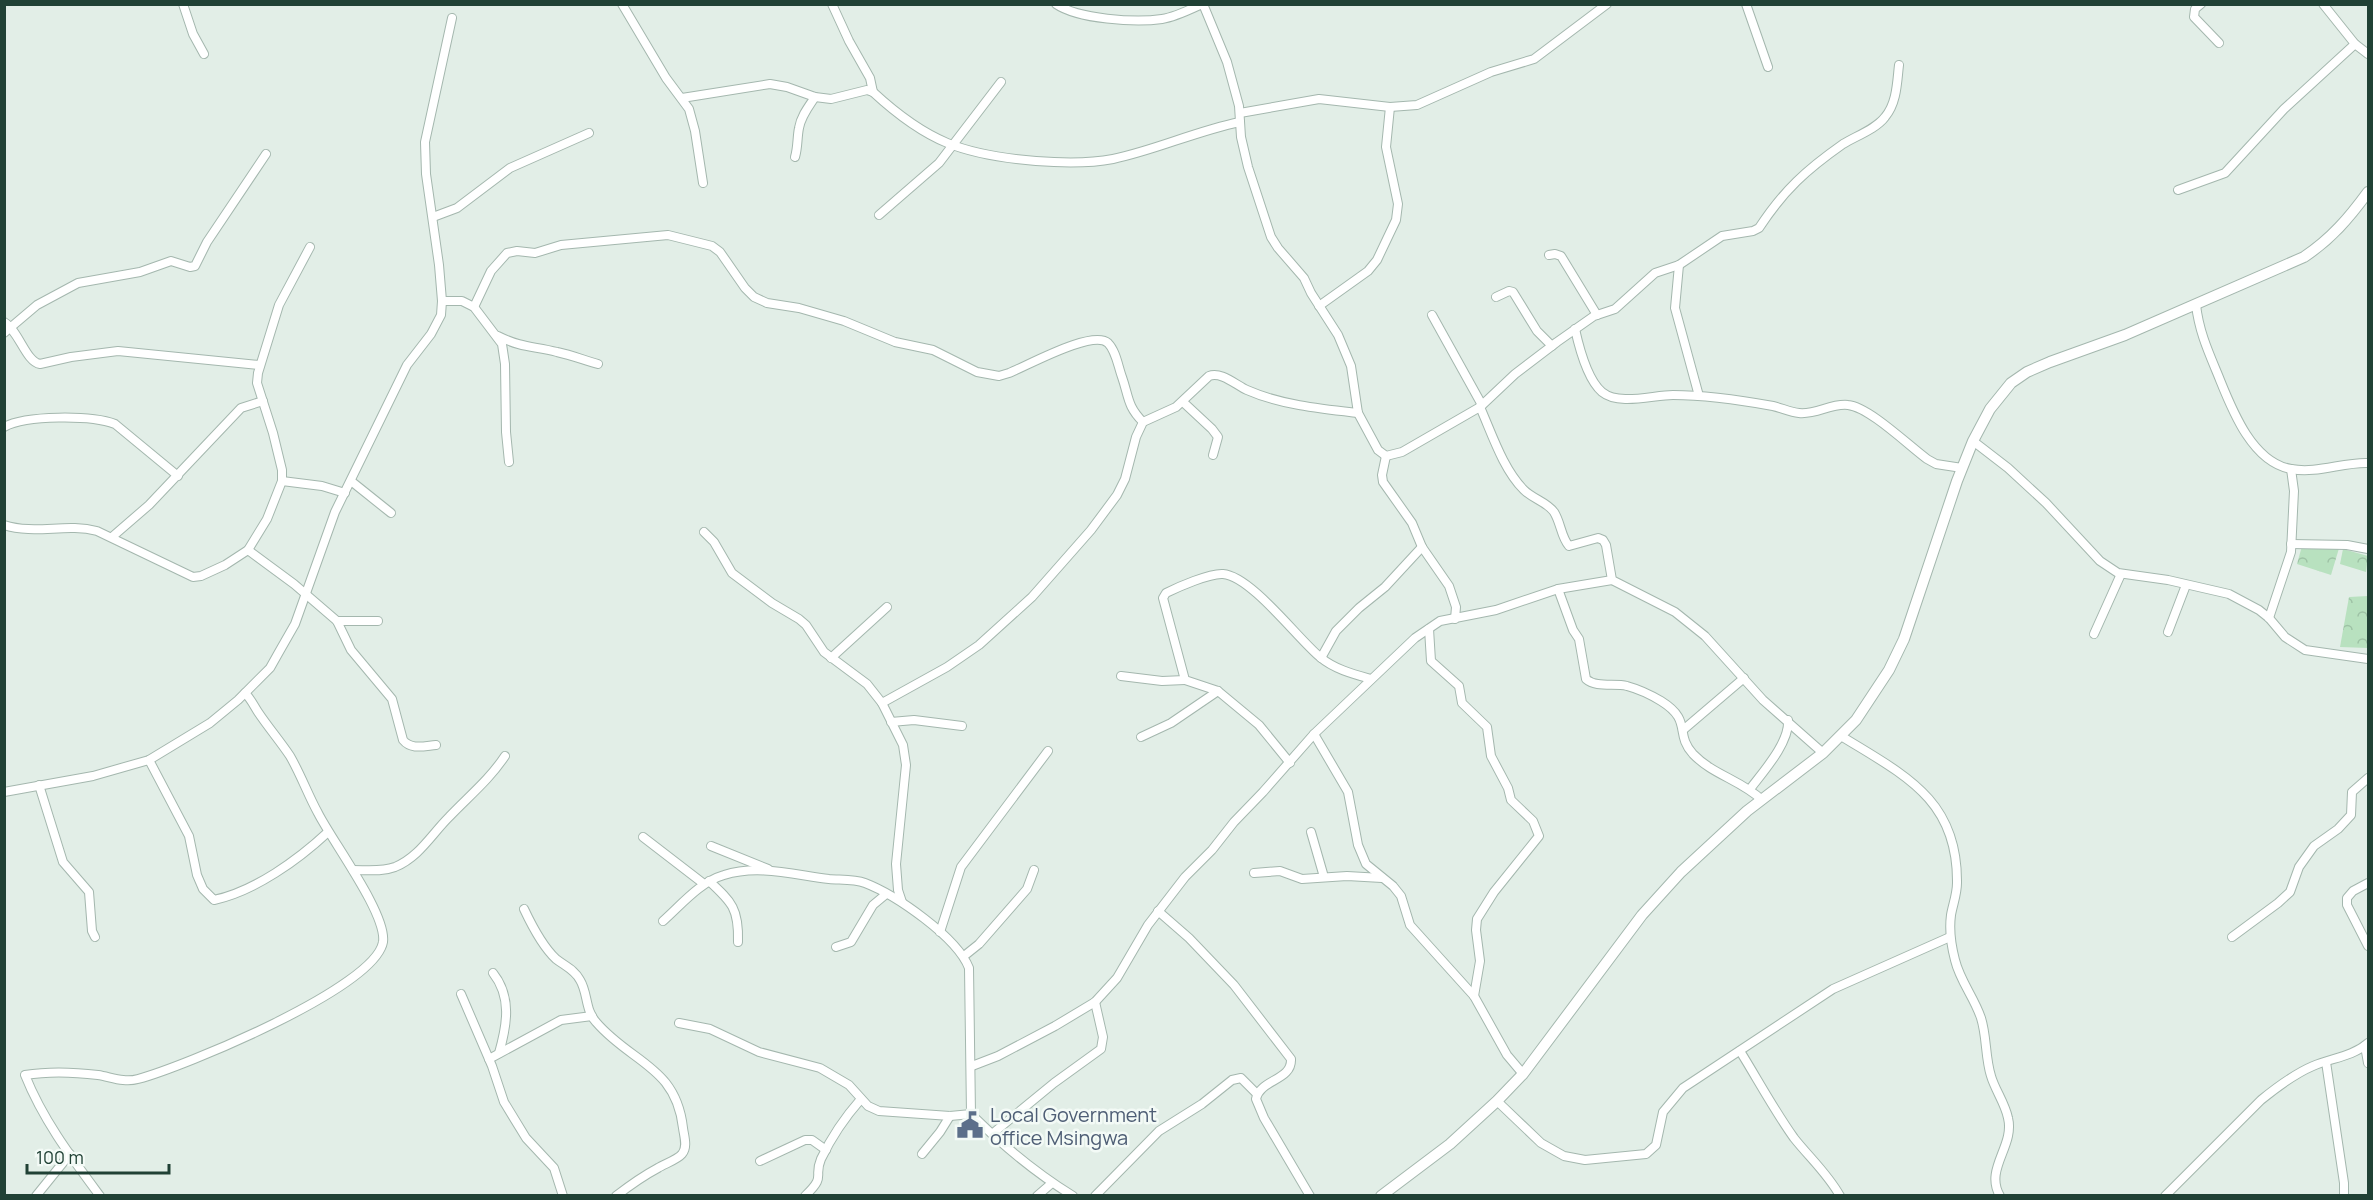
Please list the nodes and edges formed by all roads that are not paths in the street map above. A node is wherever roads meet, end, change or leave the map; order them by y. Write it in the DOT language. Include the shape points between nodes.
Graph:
graph roads {
  1 [pos="183,4"];
  2 [pos="622,4"];
  3 [pos="832,4"];
  4 [pos="1056,4"];
  5 [pos="1202,4"];
  6 [pos="1607,4"];
  7 [pos="1746,4"];
  8 [pos="2201,4"];
  9 [pos="2323,4"];
  10 [pos="452,18"];
  11 [pos="2219,43"];
  12 [pos="2355,44"];
  13 [pos="204,54"];
  14 [pos="2368,54"];
  15 [pos="1899,65"];
  16 [pos="1768,67"];
  17 [pos="1001,82"];
  18 [pos="873,92"];
  19 [pos="815,97"];
  20 [pos="682,98"];
  21 [pos="1390,106"];
  22 [pos="1240,118"];
  23 [pos="589,133"];
  24 [pos="951,146"];
  25 [pos="266,154"];
  26 [pos="795,157"];
  27 [pos="703,183"];
  28 [pos="2178,190"];
  29 [pos="2368,192"];
  30 [pos="879,215"];
  31 [pos="433,217"];
  32 [pos="310,247"];
  33 [pos="1549,255"];
  34 [pos="1678,265"];
  35 [pos="1496,297"];
  36 [pos="442,301"];
  37 [pos="2196,305"];
  38 [pos="1319,306"];
  39 [pos="474,307"];
  40 [pos="1432,315"];
  41 [pos="1597,315"];
  42 [pos="6,327"];
  43 [pos="1575,329"];
  44 [pos="497,336"];
  45 [pos="1552,346"];
  46 [pos="598,364"];
  47 [pos="259,365"];
  48 [pos="1699,396"];
  49 [pos="263,401"];
  50 [pos="1183,402"];
  51 [pos="1481,406"];
  52 [pos="1358,413"];
  53 [pos="1143,422"];
  54 [pos="4,427"];
  55 [pos="1973,441"];
  56 [pos="1213,455"];
  57 [pos="1386,456"];
  58 [pos="509,462"];
  59 [pos="2368,463"];
  60 [pos="1962,468"];
  61 [pos="2290,469"];
  62 [pos="178,476"];
  63 [pos="282,481"];
  64 [pos="351,481"];
  65 [pos="345,493"];
  66 [pos="391,513"];
  67 [pos="4,525"];
  68 [pos="704,532"];
  69 [pos="112,537"];
  70 [pos="2291,544"];
  71 [pos="1422,547"];
  72 [pos="2368,549"];
  73 [pos="248,550"];
  74 [pos="2121,574"];
  75 [pos="1612,580"];
  76 [pos="2186,585"];
  77 [pos="1558,589"];
  78 [pos="306,593"];
  79 [pos="887,607"];
  80 [pos="2269,618"];
  81 [pos="1455,619"];
  82 [pos="337,621"];
  83 [pos="378,621"];
  84 [pos="1429,629"];
  85 [pos="2168,632"];
  86 [pos="2094,634"];
  87 [pos="831,658"];
  88 [pos="1321,658"];
  89 [pos="2368,659"];
  90 [pos="1121,676"];
  91 [pos="1744,678"];
  92 [pos="1371,679"];
  93 [pos="1185,681"];
  94 [pos="1218,691"];
  95 [pos="245,693"];
  96 [pos="882,703"];
  97 [pos="1788,720"];
  98 [pos="891,722"];
  99 [pos="962,726"];
  100 [pos="1683,730"];
  101 [pos="1314,734"];
  102 [pos="1841,736"];
  103 [pos="1141,737"];
  104 [pos="436,745"];
  105 [pos="1048,751"];
  106 [pos="1823,753"];
  107 [pos="505,756"];
  108 [pos="149,760"];
  109 [pos="1290,763"];
  110 [pos="2368,778"];
  111 [pos="39,785"];
  112 [pos="1750,789"];
  113 [pos="4,792"];
  114 [pos="1762,800"];
  115 [pos="328,832"];
  116 [pos="1311,832"];
  117 [pos="643,837"];
  118 [pos="711,846"];
  119 [pos="353,870"];
  120 [pos="1034,870"];
  121 [pos="774,871"];
  122 [pos="1254,873"];
  123 [pos="1324,877"];
  124 [pos="1382,878"];
  125 [pos="706,883"];
  126 [pos="2368,883"];
  127 [pos="885,895"];
  128 [pos="902,903"];
  129 [pos="524,909"];
  130 [pos="1158,911"];
  131 [pos="663,921"];
  132 [pos="940,932"];
  133 [pos="95,937"];
  134 [pos="1950,937"];
  135 [pos="2232,937"];
  136 [pos="738,942"];
  137 [pos="2368,946"];
  138 [pos="836,947"];
  139 [pos="964,956"];
  140 [pos="493,973"];
  141 [pos="461,994"];
  142 [pos="1474,996"];
  143 [pos="1095,1002"];
  144 [pos="592,1016"];
  145 [pos="679,1023"];
  146 [pos="2367,1045"];
  147 [pos="1740,1052"];
  148 [pos="499,1053"];
  149 [pos="489,1059"];
  150 [pos="2326,1062"];
  151 [pos="2368,1063"];
  152 [pos="972,1066"];
  153 [pos="1523,1074"];
  154 [pos="1257,1094"];
  155 [pos="861,1099"];
  156 [pos="1497,1101"];
  157 [pos="971,1114"];
  158 [pos="950,1116"];
  159 [pos="992,1134"];
  160 [pos="826,1150"];
  161 [pos="922,1154"];
  162 [pos="70,1155"];
  163 [pos="760,1161"];
  164 [pos="1052,1183"];
  165 [pos="36,1196"];
  166 [pos="100,1196"];
  167 [pos="563,1196"];
  168 [pos="616,1196"];
  169 [pos="805,1196"];
  170 [pos="1037,1196"];
  171 [pos="1073,1196"];
  172 [pos="1095,1196"];
  173 [pos="1310,1196"];
  174 [pos="1381,1196"];
  175 [pos="1840,1196"];
  176 [pos="2000,1196"];
  177 [pos="2165,1196"];
  178 [pos="2344,1196"];
  1 -- 13 [label="street"];
  2 -- 20 [label="street"];
  3 -- 18 [label="street" via="870,78"];
  4 -- 5 [label="street" via="1082,15 1152,20"];
  5 -- 22 [label="street" via="1227,62"];
  6 -- 21 [label="street" via="1534,59 1491,72 1417,105"];
  7 -- 16 [label="street"];
  8 -- 11 [label="street" via="2194,17"];
  9 -- 12 [label="street"];
  10 -- 31 [label="street" via="425,142"];
  12 -- 14 [label="street"];
  12 -- 28 [label="street" via="2284,109 2225,173"];
  15 -- 34 [label="street" via="1895,100 1884,119 1799,177 1759,228 1722,236"];
  17 -- 24 [label="street"];
  18 -- 19 [label="street" via="831,99"];
  18 -- 24 [label="street" via="904,120"];
  19 -- 20 [label="street" via="770,84"];
  19 -- 26 [label="street" via="801,119"];
  20 -- 27 [label="street" via="695,131"];
  21 -- 22 [label="street" via="1319,99"];
  21 -- 38 [label="street" via="1386,147 1398,204 1396,220 1368,272"];
  22 -- 24 [label="street" via="1112,159 1069,164 988,156"];
  22 -- 38 [label="street" via="1248,167 1271,237 1304,278"];
  23 -- 31 [label="street" via="510,168 449,213"];
  24 -- 30 [label="street" via="939,162"];
  25 -- 42 [label="street" via="195,266 171,261 140,272 78,283"];
  29 -- 37 [label="street" via="2323,245"];
  31 -- 36 [label="street"];
  32 -- 47 [label="street" via="279,305"];
  33 -- 41 [label="street" via="1561,256"];
  34 -- 41 [label="street" via="1655,273 1615,309"];
  34 -- 48 [label="street" via="1675,308"];
  35 -- 45 [label="street" via="1513,292 1537,331"];
  36 -- 39 [label="street" via="462,301"];
  36 -- 64 [label="street" via="438,323 407,365"];
  37 -- 55 [label="street" via="2027,372 1999,396"];
  37 -- 61 [label="street" via="2205,348 2238,421 2259,450"];
  38 -- 52 [label="street" via="1338,335 1351,366"];
  39 -- 44 [label="street"];
  39 -- 53 [label="street" via="491,271 507,253 535,253 561,245 653,234 680,237 712,246 745,288 766,303 844,321 895,342 933,350 986,374 999,376 1080,342 1102,340 1113,352 1129,404"];
  40 -- 51 [label="street"];
  41 -- 43 [label="street"];
  42 -- 47 [label="street" via="35,364 118,351"];
  43 -- 45 [label="street"];
  43 -- 48 [label="street" via="1584,359 1602,392 1626,399"];
  44 -- 46 [label="street" via="513,344"];
  44 -- 58 [label="street" via="505,364"];
  45 -- 51 [label="street"];
  47 -- 49 [label="street" via="257,383"];
  48 -- 60 [label="street" via="1798,413 1849,405 1864,410 1927,459"];
  49 -- 62 [label="street" via="241,408"];
  49 -- 63 [label="street"];
  50 -- 52 [label="street" via="1214,374 1269,397"];
  50 -- 53 [label="street"];
  50 -- 56 [label="street" via="1218,437"];
  51 -- 57 [label="street" via="1402,452"];
  51 -- 75 [label="street" via="1514,478 1526,492 1550,507 1569,546 1603,540"];
  52 -- 57 [label="street" via="1378,450"];
  53 -- 96 [label="street" via="1117,495 1032,597 947,668"];
  54 -- 62 [label="street" via="51,418 103,419 115,424"];
  55 -- 60 [label="street"];
  55 -- 74 [label="street" via="2046,503 2100,561"];
  57 -- 71 [label="street" via="1383,482 1412,523"];
  59 -- 61 [label="street"];
  60 -- 102 [label="street" via="1904,639 1874,695"];
  61 -- 70 [label="street" via="2294,491"];
  62 -- 69 [label="street"];
  63 -- 65 [label="street"];
  63 -- 73 [label="street" via="267,519"];
  64 -- 65 [label="street"];
  64 -- 66 [label="street"];
  65 -- 78 [label="street"];
  67 -- 69 [label="street" via="22,531 85,528"];
  68 -- 87 [label="street" via="732,573 806,625"];
  69 -- 73 [label="street" via="193,577 235,561"];
  70 -- 72 [label="street"];
  70 -- 80 [label="street"];
  71 -- 81 [label="street" via="1453,596"];
  71 -- 88 [label="street" via="1336,632"];
  73 -- 78 [label="street"];
  74 -- 76 [label="street"];
  74 -- 86 [label="street"];
  75 -- 77 [label="street"];
  75 -- 91 [label="street" via="1675,612 1705,636"];
  76 -- 80 [label="street" via="2229,594"];
  76 -- 85 [label="street"];
  77 -- 81 [label="street"];
  77 -- 100 [label="street" via="1579,639 1586,679 1627,686 1658,699 1678,715"];
  78 -- 82 [label="street"];
  78 -- 95 [label="street" via="295,624 270,668"];
  79 -- 87 [label="street"];
  80 -- 89 [label="street" via="2284,637 2306,650"];
  81 -- 84 [label="street" via="1440,621"];
  82 -- 83 [label="street"];
  82 -- 104 [label="street" via="351,650 392,699 403,740 412,747"];
  84 -- 92 [label="street" via="1402,647"];
  84 -- 142 [label="street" via="1431,661 1459,686 1461,703 1487,727 1491,756 1510,797 1539,832 1477,920 1480,961"];
  87 -- 96 [label="street" via="867,684"];
  88 -- 92 [label="street"];
  88 -- 93 [label="street" via="1288,622 1239,581 1216,575 1164,595"];
  90 -- 93 [label="street"];
  91 -- 97 [label="street" via="1762,700"];
  91 -- 100 [label="street"];
  92 -- 101 [label="street"];
  93 -- 94 [label="street"];
  94 -- 103 [label="street" via="1171,723"];
  94 -- 109 [label="street" via="1259,725"];
  95 -- 108 [label="street" via="210,723"];
  95 -- 115 [label="street" via="290,757"];
  96 -- 98 [label="street"];
  97 -- 106 [label="street"];
  97 -- 112 [label="street" via="1784,741"];
  98 -- 99 [label="street" via="914,720"];
  98 -- 128 [label="street" via="903,746 906,765 897,864"];
  100 -- 112 [label="street" via="1686,745 1700,760 1718,774"];
  101 -- 109 [label="street"];
  101 -- 124 [label="street" via="1348,792 1362,857"];
  102 -- 106 [label="street"];
  102 -- 134 [label="street" via="1901,773 1943,817 1957,866"];
  105 -- 132 [label="street" via="961,867"];
  106 -- 114 [label="street"];
  107 -- 119 [label="street" via="492,775 412,858 386,870"];
  108 -- 111 [label="street" via="93,776"];
  108 -- 115 [label="street" via="189,836 203,889 214,900 253,887"];
  109 -- 130 [label="street"];
  110 -- 135 [label="street" via="2352,792 2353,809 2348,819 2318,842 2299,867 2290,892"];
  111 -- 113 [label="street"];
  111 -- 133 [label="street" via="63,862 88,892"];
  112 -- 114 [label="street"];
  114 -- 153 [label="street" via="1713,841 1642,915"];
  115 -- 119 [label="street"];
  116 -- 123 [label="street"];
  117 -- 125 [label="street"];
  118 -- 121 [label="street"];
  119 -- 162 [label="street" via="382,928 383,942 358,973 302,1009 231,1045 137,1080 76,1073 25,1075 42,1113"];
  120 -- 139 [label="street" via="1027,889 980,944"];
  121 -- 125 [label="street" via="738,871"];
  121 -- 127 [label="street" via="861,882"];
  122 -- 123 [label="street" via="1280,871 1298,879"];
  123 -- 124 [label="street"];
  124 -- 142 [label="street" via="1401,896 1410,925"];
  125 -- 131 [label="street"];
  125 -- 136 [label="street" via="734,905"];
  126 -- 137 [label="street" via="2353,891 2347,905"];
  127 -- 128 [label="street"];
  127 -- 138 [label="street" via="873,905 851,942"];
  128 -- 132 [label="street"];
  129 -- 144 [label="street" via="550,951 579,978"];
  130 -- 143 [label="street" via="1117,978"];
  130 -- 154 [label="street" via="1234,985 1291,1059 1288,1071"];
  132 -- 139 [label="street"];
  134 -- 147 [label="street" via="1833,989"];
  134 -- 176 [label="street" via="1959,975 1980,1017 1991,1076 2008,1118 2010,1130 1995,1174 1994,1184"];
  139 -- 152 [label="street" via="969,968"];
  140 -- 148 [label="street" via="505,999 505,1031"];
  141 -- 149 [label="street"];
  142 -- 153 [label="street" via="1507,1055"];
  143 -- 152 [label="street" via="998,1056"];
  143 -- 159 [label="street" via="1103,1037 1101,1049"];
  144 -- 148 [label="street" via="561,1020"];
  144 -- 168 [label="street" via="605,1032 670,1086 682,1119 686,1146 681,1155"];
  145 -- 155 [label="street" via="710,1029 759,1052 820,1068 849,1085"];
  146 -- 150 [label="street"];
  146 -- 151 [label="street"];
  147 -- 156 [label="street" via="1678,1092 1662,1115 1656,1145 1646,1154 1585,1160 1564,1156 1541,1143"];
  147 -- 175 [label="street" via="1780,1117"];
  148 -- 149 [label="street"];
  149 -- 167 [label="street" via="508,1110 526,1138 554,1168"];
  150 -- 177 [label="street" via="2299,1073 2261,1100"];
  150 -- 178 [label="street"];
  152 -- 157 [label="street"];
  153 -- 156 [label="street"];
  154 -- 172 [label="street" via="1241,1078 1232,1080 1159,1131"];
  154 -- 173 [label="street" via="1257,1104"];
  155 -- 158 [label="street" via="879,1111"];
  155 -- 160 [label="street"];
  156 -- 174 [label="street" via="1450,1144"];
  157 -- 158 [label="street"];
  157 -- 159 [label="street"];
  158 -- 161 [label="street"];
  159 -- 164 [label="street"];
  160 -- 163 [label="street" via="812,1140 805,1140"];
  160 -- 169 [label="street" via="819,1165 819,1182"];
  162 -- 165 [label="street"];
  162 -- 166 [label="street"];
  164 -- 170 [label="street"];
  164 -- 171 [label="street"];
}
